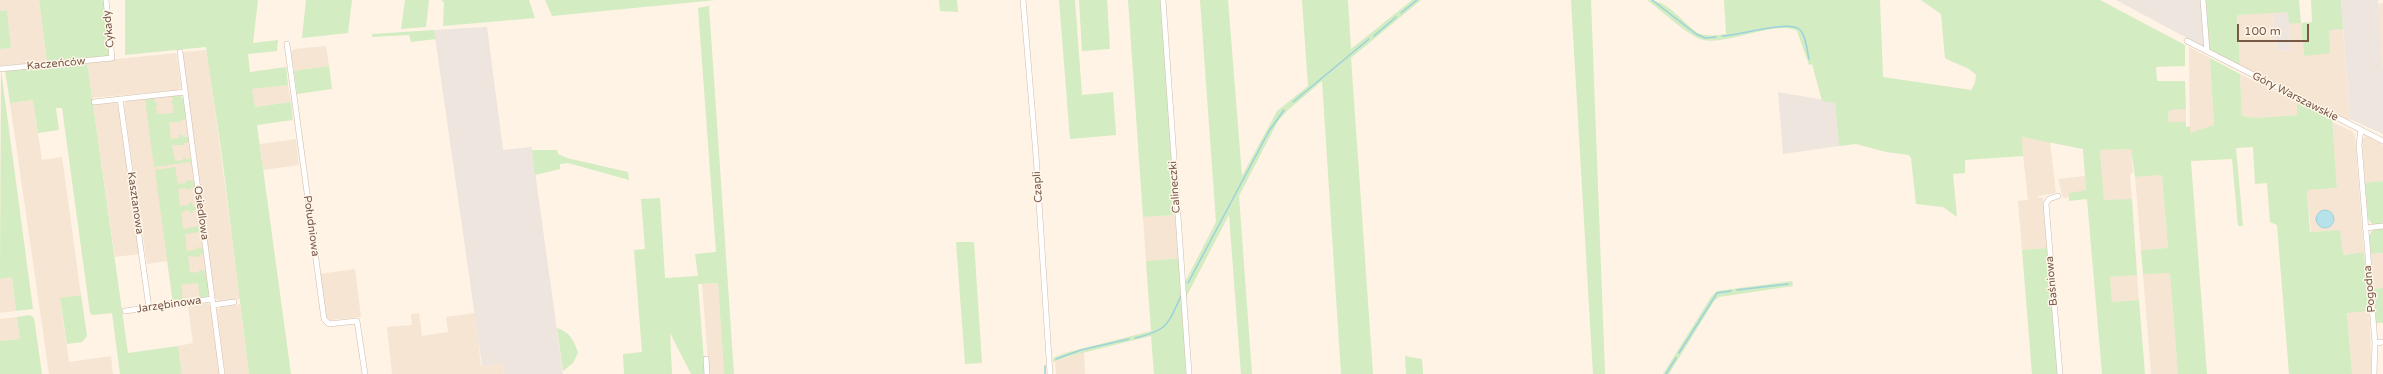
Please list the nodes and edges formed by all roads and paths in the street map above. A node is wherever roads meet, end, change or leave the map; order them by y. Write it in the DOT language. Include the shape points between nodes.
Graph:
graph roads {
  1 [pos="106,0"];
  2 [pos="1023,0"];
  3 [pos="1163,0"];
  4 [pos="2204,0"];
  5 [pos="2187,41"];
  6 [pos="287,44"];
  7 [pos="2207,51"];
  8 [pos="180,52"];
  9 [pos="112,58"];
  10 [pos="0,69"];
  11 [pos="185,92"];
  12 [pos="120,99"];
  13 [pos="94,102"];
  14 [pos="2361,130"];
  15 [pos="2383,141"];
  16 [pos="2058,196"];
  17 [pos="2383,226"];
  18 [pos="2365,228"];
  19 [pos="212,299"];
  20 [pos="234,302"];
  21 [pos="213,305"];
  22 [pos="149,308"];
  23 [pos="125,311"];
  24 [pos="2383,342"];
  25 [pos="2375,343"];
  26 [pos="706,359"];
  27 [pos="222,374"];
  28 [pos="365,374"];
  29 [pos="707,374"];
  30 [pos="1050,374"];
  31 [pos="1189,374"];
  32 [pos="2060,374"];
  33 [pos="2374,374"];
  1 -- 9 [label="street, Cykady"];
  2 -- 30 [label="street, Czapli"];
  3 -- 31 [label="street, Calineczki"];
  4 -- 7 [label="street"];
  5 -- 7 [label="street, Góry Warszawskie"];
  6 -- 28 [label="street, Południowa" via="324,319 329,324 357,321"];
  7 -- 14 [label="street, Góry Warszawskie"];
  8 -- 11 [label="street, Osiedlowa"];
  9 -- 10 [label="street, Kaczeńców"];
  11 -- 12 [label="street"];
  11 -- 19 [label="street, Osiedlowa"];
  12 -- 13 [label="street"];
  12 -- 22 [label="street, Kasztanowa"];
  14 -- 15 [label="street, Góry Warszawskie"];
  14 -- 18 [label="street, Pogodna" via="2359,144"];
  16 -- 32 [label="street, Baśniowa" via="2049,199 2046,204"];
  17 -- 18 [label="street"];
  18 -- 25 [label="street, Pogodna"];
  19 -- 21 [label="street, Osiedlowa"];
  19 -- 22 [label="street, Jarzębinowa"];
  20 -- 21 [label="street, Jarzębinowa"];
  21 -- 27 [label="street, Osiedlowa"];
  22 -- 23 [label="street, Jarzębinowa"];
  24 -- 25 [label="street"];
  25 -- 33 [label="street, Pogodna"];
  26 -- 29 [label="street"];
}
